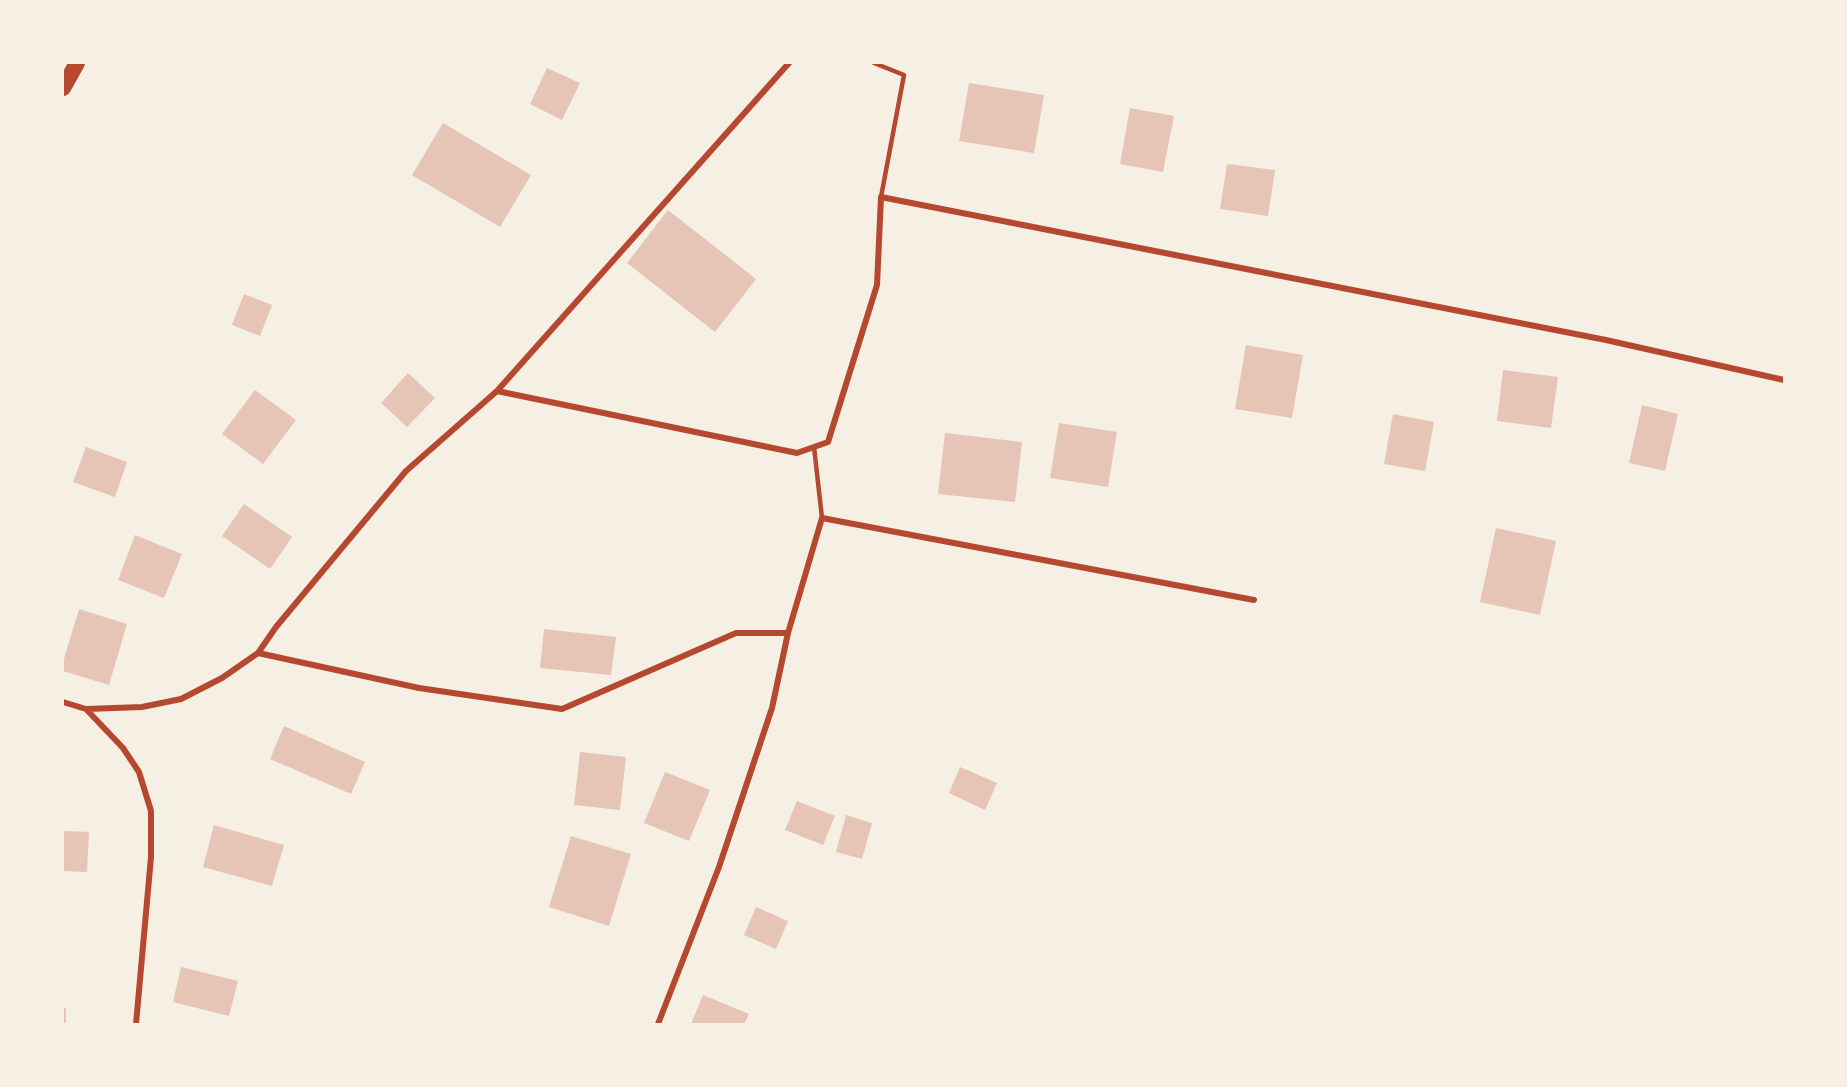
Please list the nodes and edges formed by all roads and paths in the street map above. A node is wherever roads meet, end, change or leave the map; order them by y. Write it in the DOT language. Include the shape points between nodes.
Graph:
graph roads {
  1 [pos="77,63"];
  2 [pos="789,63"];
  3 [pos="874,63"];
  4 [pos="63,88"];
  5 [pos="881,197"];
  6 [pos="1784,380"];
  7 [pos="497,391"];
  8 [pos="814,447"];
  9 [pos="822,518"];
  10 [pos="1254,600"];
  11 [pos="788,633"];
  12 [pos="258,653"];
  13 [pos="63,702"];
  14 [pos="86,709"];
  15 [pos="136,1024"];
  16 [pos="658,1024"];
  1 -- 4 [label="highway"];
  2 -- 7 [label="street"];
  3 -- 5 [label="lane" via="904,75"];
  5 -- 6 [label="street" via="1606,340"];
  5 -- 8 [label="street" via="877,285 828,442"];
  7 -- 8 [label="street" via="797,453"];
  7 -- 12 [label="street" via="406,471"];
  8 -- 9 [label="lane"];
  9 -- 10 [label="street"];
  9 -- 11 [label="street"];
  11 -- 12 [label="street" via="736,633 562,709 419,688"];
  11 -- 16 [label="street" via="772,708 719,867"];
  12 -- 14 [label="street" via="182,699 142,707"];
  13 -- 14 [label="street"];
  14 -- 15 [label="street" via="123,748 139,772 151,811 151,857"];
}
